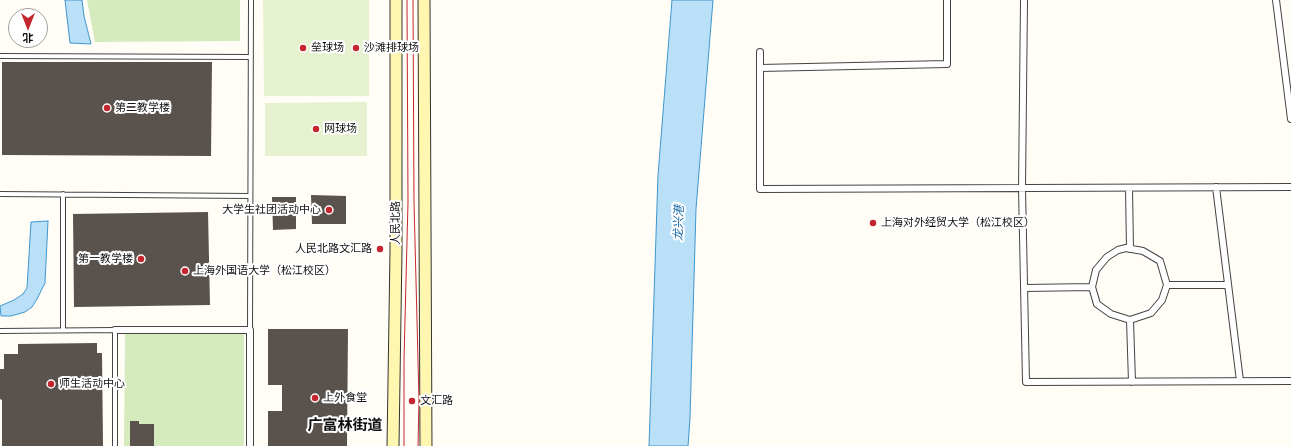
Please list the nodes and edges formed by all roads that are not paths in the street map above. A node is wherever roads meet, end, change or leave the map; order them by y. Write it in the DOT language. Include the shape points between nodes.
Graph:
graph roads {
  1 [pos="251,0"];
  2 [pos="396,0"];
  3 [pos="424,0"];
  4 [pos="947,0"];
  5 [pos="1024,0"];
  6 [pos="1276,0"];
  7 [pos="760,52"];
  8 [pos="0,56"];
  9 [pos="251,57"];
  10 [pos="760,68"];
  11 [pos="1291,120"];
  12 [pos="1291,187"];
  13 [pos="1022,188"];
  14 [pos="1129,188"];
  15 [pos="1216,188"];
  16 [pos="0,194"];
  17 [pos="63,194"];
  18 [pos="250,196"];
  19 [pos="1130,249"];
  20 [pos="1167,285"];
  21 [pos="1228,285"];
  22 [pos="1092,287"];
  23 [pos="1024,288"];
  24 [pos="1130,320"];
  25 [pos="63,330"];
  26 [pos="115,330"];
  27 [pos="250,330"];
  28 [pos="0,331"];
  29 [pos="1240,381"];
  30 [pos="1291,381"];
  31 [pos="1132,382"];
  32 [pos="115,446"];
  33 [pos="250,446"];
  34 [pos="393,446"];
  35 [pos="426,446"];
  1 -- 9 [label="lane"];
  2 -- 34 [label="main road, 人民北路"];
  3 -- 35 [label="main road"];
  4 -- 10 [label="street" via="947,64"];
  5 -- 13 [label="street"];
  6 -- 11 [label="street"];
  7 -- 10 [label="street"];
  8 -- 9 [label="lane"];
  9 -- 18 [label="lane"];
  10 -- 13 [label="street" via="760,189"];
  12 -- 15 [label="street"];
  13 -- 14 [label="street"];
  13 -- 23 [label="street"];
  14 -- 15 [label="street"];
  14 -- 19 [label="street"];
  15 -- 21 [label="street"];
  16 -- 17 [label="lane"];
  17 -- 18 [label="lane"];
  17 -- 25 [label="lane"];
  18 -- 27 [label="lane"];
  19 -- 20 [label="street" via="1143,251 1160,262"];
  19 -- 22 [label="street" via="1118,250 1107,257 1096,270"];
  20 -- 21 [label="street"];
  20 -- 24 [label="street" via="1162,300 1151,313"];
  21 -- 29 [label="street"];
  22 -- 23 [label="street"];
  22 -- 24 [label="street" via="1097,304 1111,314"];
  23 -- 31 [label="street" via="1026,382"];
  24 -- 31 [label="street"];
  25 -- 26 [label="lane"];
  25 -- 28 [label="lane"];
  26 -- 27 [label="street"];
  26 -- 32 [label="lane"];
  27 -- 33 [label="street"];
  29 -- 30 [label="street"];
  29 -- 31 [label="street"];
}
